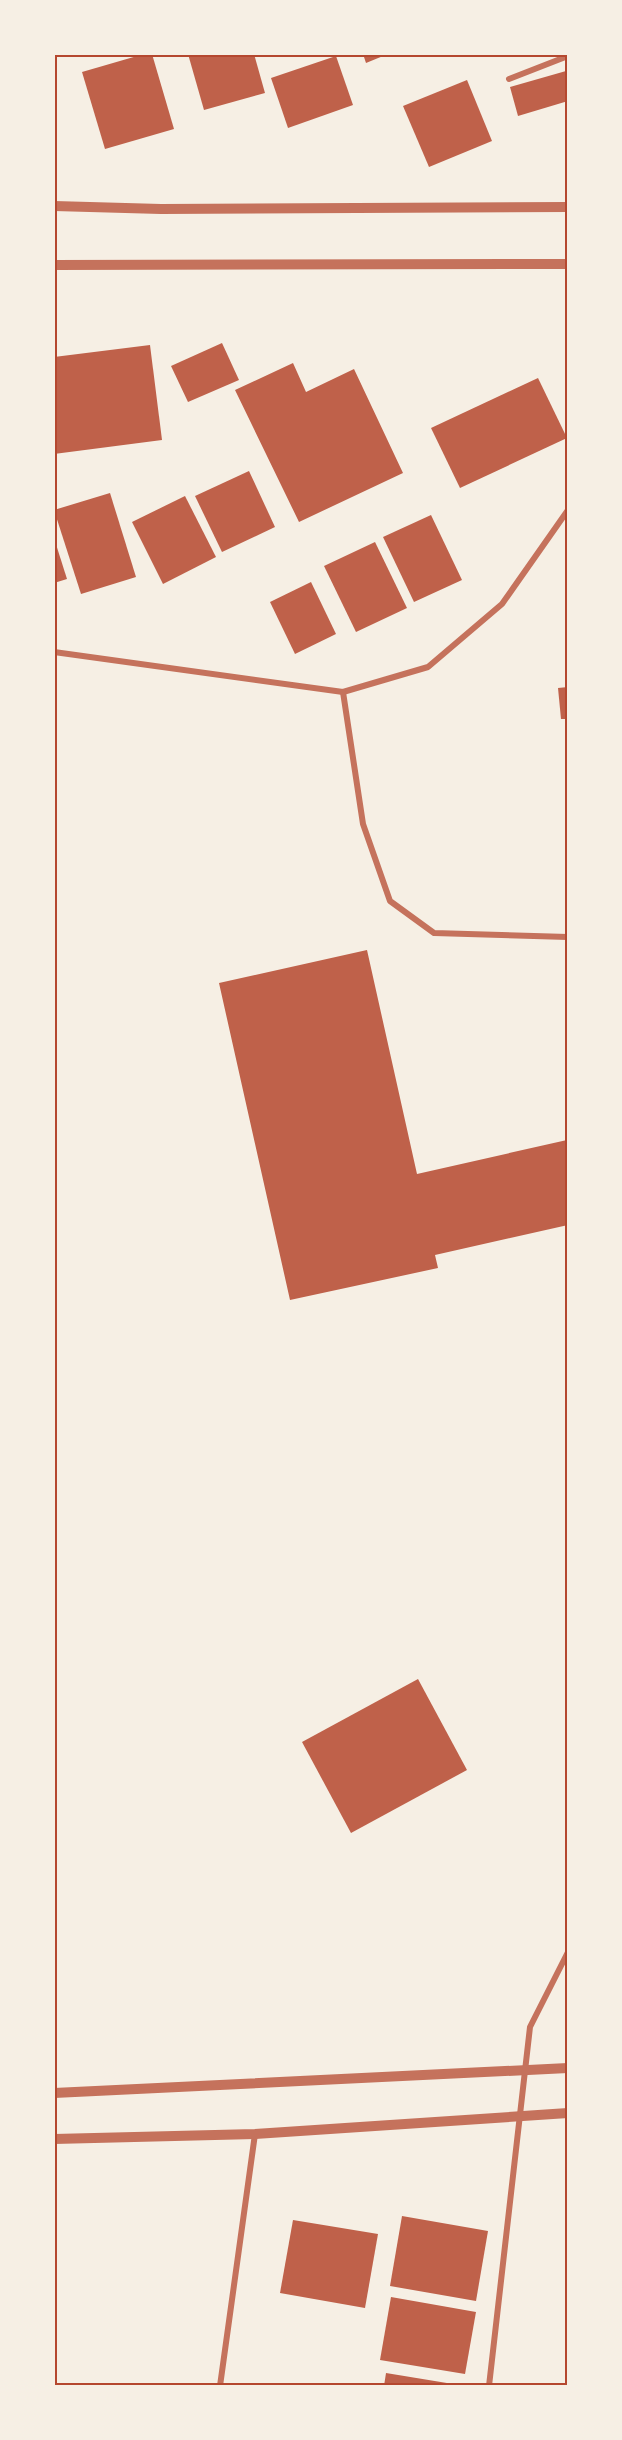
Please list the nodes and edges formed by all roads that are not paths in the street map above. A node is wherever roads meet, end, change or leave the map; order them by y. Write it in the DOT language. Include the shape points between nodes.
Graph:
graph roads {
  1 [pos="568,56"];
  2 [pos="510,79"];
  3 [pos="54,207"];
  4 [pos="568,207"];
  5 [pos="568,264"];
  6 [pos="54,265"];
  7 [pos="568,510"];
  8 [pos="54,652"];
  9 [pos="342,692"];
  10 [pos="568,937"];
  11 [pos="568,1952"];
  12 [pos="568,2068"];
  13 [pos="525,2070"];
  14 [pos="54,2093"];
  15 [pos="568,2114"];
  16 [pos="519,2117"];
  17 [pos="255,2134"];
  18 [pos="54,2139"];
  19 [pos="219,2386"];
  20 [pos="489,2386"];
  1 -- 2 [label="street"];
  3 -- 4 [label="street"];
  5 -- 6 [label="street"];
  7 -- 9 [label="street" via="502,604 428,667"];
  8 -- 9 [label="street"];
  9 -- 10 [label="street" via="363,824 390,901 434,933"];
  11 -- 13 [label="street" via="530,2027"];
  12 -- 13 [label="street"];
  13 -- 14 [label="street"];
  13 -- 16 [label="street"];
  15 -- 16 [label="street"];
  16 -- 17 [label="street"];
  16 -- 20 [label="street"];
  17 -- 18 [label="street"];
  17 -- 19 [label="street"];
}
